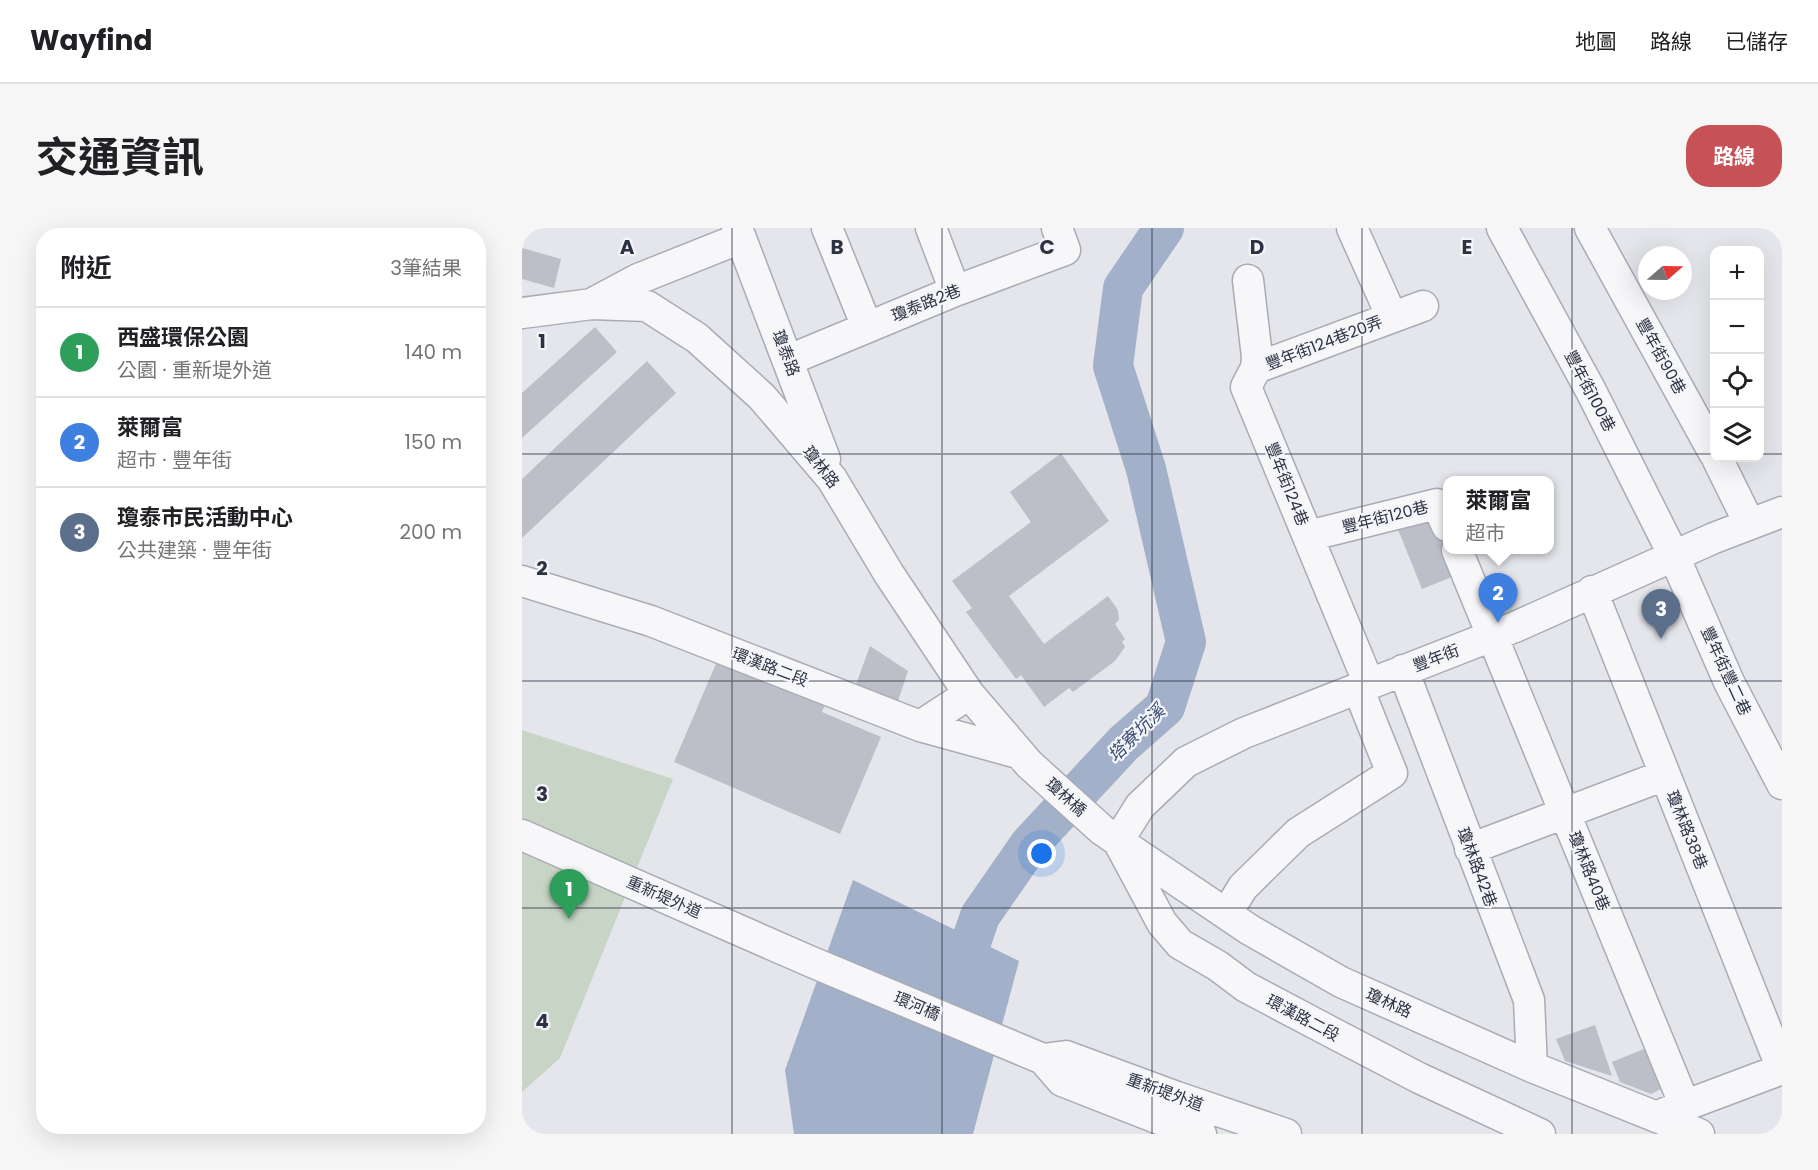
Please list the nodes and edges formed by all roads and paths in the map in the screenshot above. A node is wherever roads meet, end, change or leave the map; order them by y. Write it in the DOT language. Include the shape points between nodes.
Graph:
graph roads {
  1 [pos="827,228"];
  2 [pos="931,228"];
  3 [pos="1352,228"];
  4 [pos="1503,228"];
  5 [pos="1590,228"];
  6 [pos="739,233"];
  7 [pos="1061,239"];
  8 [pos="1248,280"];
  9 [pos="955,291"];
  10 [pos="592,304"];
  11 [pos="1423,306"];
  12 [pos="522,313"];
  13 [pos="1392,317"];
  14 [pos="867,327"];
  15 [pos="789,360"];
  16 [pos="1256,368"];
  17 [pos="1710,446"];
  18 [pos="1719,462"];
  19 [pos="832,478"];
  20 [pos="1782,512"];
  21 [pos="1443,517"];
  22 [pos="1749,523"];
  23 [pos="1308,536"];
  24 [pos="1459,554"];
  25 [pos="1674,556"];
  26 [pos="522,581"];
  27 [pos="1592,591"];
  28 [pos="1493,635"];
  29 [pos="1403,670"];
  30 [pos="1363,686"];
  31 [pos="969,694"];
  32 [pos="920,726"];
  33 [pos="1024,759"];
  34 [pos="1665,775"];
  35 [pos="1782,784"];
  36 [pos="1566,814"];
  37 [pos="522,835"];
  38 [pos="1110,836"];
  39 [pos="1470,849"];
  40 [pos="1227,913"];
  41 [pos="807,960"];
  42 [pos="1035,1056"];
  43 [pos="1532,1067"];
  44 [pos="1782,1069"];
  45 [pos="1685,1106"];
  46 [pos="1654,1118"];
  47 [pos="1201,1134"];
  48 [pos="1286,1134"];
  49 [pos="1540,1134"];
  50 [pos="1699,1134"];
  1 -- 14 [label="street"];
  2 -- 9 [label="street"];
  3 -- 13 [label="street, 豐年街124巷20弄"];
  4 -- 25 [label="street, 豐年街100巷"];
  5 -- 17 [label="street, 豐年街90巷"];
  6 -- 10 [label="street"];
  6 -- 15 [label="street, 瓊泰路"];
  7 -- 9 [label="street, 瓊泰路2巷"];
  8 -- 16 [label="street, 豐年街124巷"];
  9 -- 14 [label="street, 瓊泰路2巷"];
  10 -- 12 [label="street, 瓊林路"];
  10 -- 19 [label="street, 瓊林路" via="647,306 697,338 762,397"];
  11 -- 13 [label="street, 豐年街124巷20弄"];
  13 -- 16 [label="street, 豐年街124巷20弄"];
  14 -- 15 [label="street, 瓊泰路2巷"];
  15 -- 19 [label="street, 瓊泰路"];
  16 -- 23 [label="street, 豐年街124巷" via="1246,387"];
  18 -- 22 [label="street"];
  19 -- 31 [label="street, 瓊林路" via="889,574"];
  20 -- 22 [label="street, 豐年街"];
  21 -- 23 [label="street, 豐年街120巷" via="1437,504"];
  22 -- 25 [label="street, 豐年街"];
  23 -- 30 [label="street, 豐年街124巷"];
  24 -- 28 [label="street"];
  25 -- 27 [label="street, 豐年街"];
  25 -- 35 [label="street, 豐年街豐二巷" via="1729,682"];
  26 -- 32 [label="street, 環漢路二段" via="651,621"];
  27 -- 28 [label="street, 豐年街"];
  27 -- 34 [label="street, 瓊林路38巷"];
  28 -- 29 [label="street, 豐年街"];
  28 -- 36 [label="street, 瓊林路40巷"];
  29 -- 30 [label="street, 豐年街"];
  29 -- 39 [label="street, 瓊林路42巷"];
  30 -- 38 [label="street, 豐年街" via="1244,733 1186,762"];
  30 -- 40 [label="street, 豐年街124巷" via="1392,773 1298,833 1243,887"];
  31 -- 32 [label="street"];
  31 -- 33 [label="street, 瓊林路"];
  32 -- 33 [label="street, 環漢路二段"];
  33 -- 38 [label="street, 瓊林橋"];
  34 -- 36 [label="street"];
  34 -- 44 [label="street, 瓊林路38巷"];
  36 -- 39 [label="street"];
  36 -- 45 [label="street, 瓊林路40巷"];
  37 -- 41 [label="street, 重新堤外道"];
  38 -- 40 [label="street, 瓊林路"];
  38 -- 49 [label="street, 環漢路二段" via="1162,922 1180,944 1246,987 1320,1027"];
  39 -- 43 [label="street, 瓊林路42巷" via="1529,1000"];
  40 -- 43 [label="street, 瓊林路" via="1341,982"];
  41 -- 42 [label="street, 環河橋"];
  42 -- 47 [label="street, 重新堤外道" via="1062,1081"];
  42 -- 48 [label="street, 重新堤外道" via="1066,1056"];
  43 -- 46 [label="street, 瓊林路"];
  44 -- 45 [label="street, 瓊林路38巷"];
  45 -- 46 [label="street, 瓊林路38巷"];
  46 -- 50 [label="street, 瓊林路"];
}
